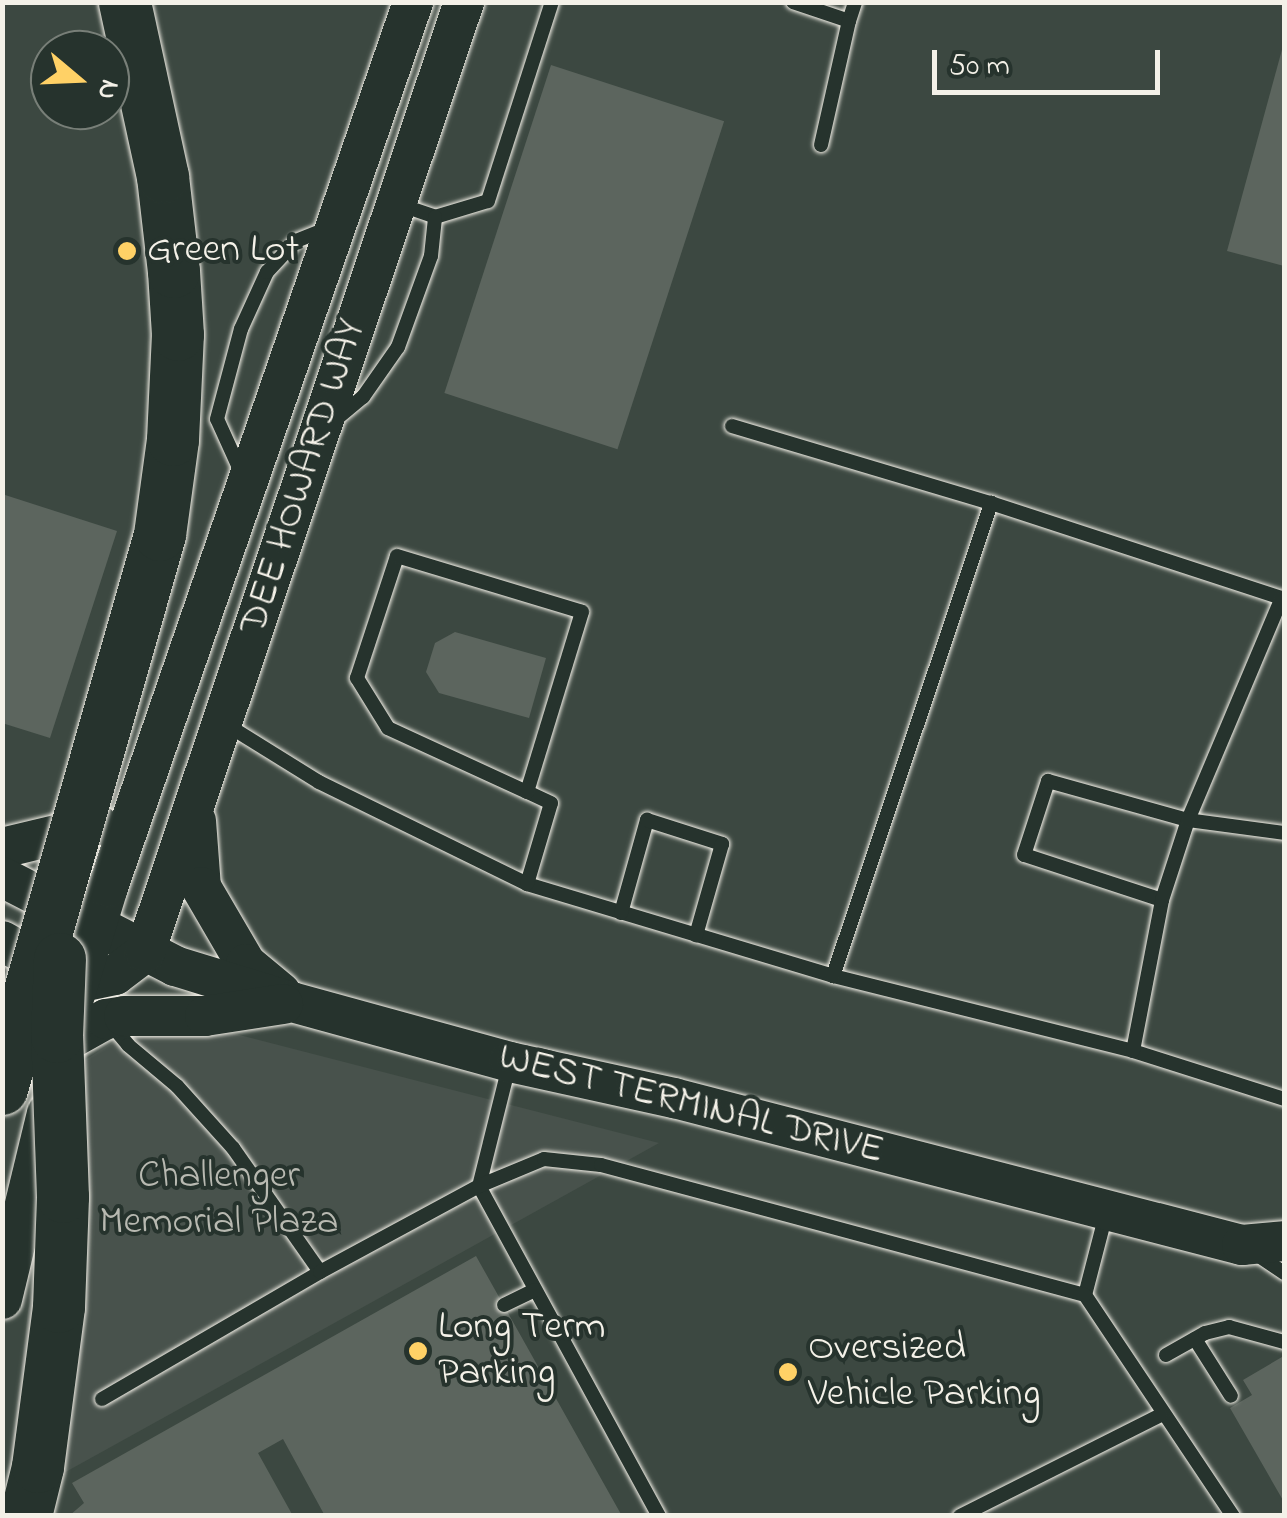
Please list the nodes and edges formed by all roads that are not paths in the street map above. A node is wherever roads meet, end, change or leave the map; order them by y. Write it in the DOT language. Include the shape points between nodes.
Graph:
graph roads {
  1 [pos="125,2"];
  2 [pos="413,2"];
  3 [pos="464,2"];
  4 [pos="552,2"];
  5 [pos="793,2"];
  6 [pos="855,2"];
  7 [pos="849,21"];
  8 [pos="821,144"];
  9 [pos="396,203"];
  10 [pos="435,216"];
  11 [pos="338,224"];
  12 [pos="732,426"];
  13 [pos="318,435"];
  14 [pos="247,489"];
  15 [pos="991,503"];
  16 [pos="1283,598"];
  17 [pos="222,722"];
  18 [pos="146,778"];
  19 [pos="527,792"];
  20 [pos="195,802"];
  21 [pos="1188,820"];
  22 [pos="1284,833"];
  23 [pos="2,848"];
  24 [pos="2,877"];
  25 [pos="62,878"];
  26 [pos="526,884"];
  27 [pos="1162,900"];
  28 [pos="621,913"];
  29 [pos="96,926"];
  30 [pos="696,935"];
  31 [pos="2,941"];
  32 [pos="145,952"];
  33 [pos="833,976"];
  34 [pos="92,1001"];
  35 [pos="292,1002"];
  36 [pos="1134,1051"];
  37 [pos="510,1062"];
  38 [pos="2,1089"];
  39 [pos="1284,1099"];
  40 [pos="479,1186"];
  41 [pos="1108,1207"];
  42 [pos="2,1220"];
  43 [pos="1284,1240"];
  44 [pos="1242,1245"];
  45 [pos="320,1272"];
  46 [pos="1284,1273"];
  47 [pos="7,1283"];
  48 [pos="535,1290"];
  49 [pos="1085,1295"];
  50 [pos="504,1306"];
  51 [pos="1195,1338"];
  52 [pos="1284,1342"];
  53 [pos="1166,1355"];
  54 [pos="1231,1396"];
  55 [pos="102,1399"];
  56 [pos="1161,1415"];
  57 [pos="26,1516"];
  58 [pos="659,1516"];
  59 [pos="960,1516"];
  60 [pos="1233,1516"];
  1 -- 25 [label="highway, bridge" via="163,177 174,272 173,440 160,535"];
  2 -- 11 [label="main road, DEE HOWARD WAY"];
  3 -- 9 [label="main road, DEE HOWARD WAY"];
  4 -- 10 [label="lane" via="488,200"];
  5 -- 7 [label="lane"];
  6 -- 7 [label="lane"];
  7 -- 8 [label="lane"];
  9 -- 10 [label="lane"];
  9 -- 13 [label="main road, DEE HOWARD WAY"];
  10 -- 13 [label="lane" via="431,256 398,347 363,397"];
  11 -- 14 [label="main road, DEE HOWARD WAY"];
  11 -- 14 [label="lane" via="296,241 267,272 241,329 217,418"];
  12 -- 15 [label="lane"];
  13 -- 17 [label="main road, DEE HOWARD WAY"];
  14 -- 17 [label="main road" via="245,567 206,708"];
  14 -- 18 [label="main road, DEE HOWARD WAY"];
  15 -- 16 [label="lane"];
  15 -- 33 [label="lane"];
  16 -- 21 [label="lane"];
  17 -- 20 [label="main road, DEE HOWARD WAY"];
  17 -- 26 [label="lane" via="319,782"];
  18 -- 23 [label="main road" via="106,822"];
  18 -- 29 [label="main road, DEE HOWARD WAY"];
  19 -- 19 [label="lane" via="388,728 356,678 397,556 582,612"];
  19 -- 26 [label="lane" via="551,803"];
  20 -- 32 [label="main road, DEE HOWARD WAY"];
  20 -- 35 [label="main road" via="201,887 246,964"];
  21 -- 22 [label="lane"];
  21 -- 27 [label="lane"];
  21 -- 27 [label="lane" via="1048,781 1024,855"];
  24 -- 29 [label="main road, WEST TERMINAL DRIVE"];
  25 -- 38 [label="highway, bridge"];
  25 -- 57 [label="highway, bridge" via="59,1307"];
  26 -- 28 [label="lane"];
  27 -- 36 [label="lane"];
  28 -- 30 [label="lane"];
  28 -- 30 [label="lane" via="647,820 722,844"];
  29 -- 32 [label="main road, WEST TERMINAL DRIVE"];
  29 -- 34 [label="main road, DEE HOWARD WAY"];
  30 -- 33 [label="lane"];
  31 -- 34 [label="main road"];
  32 -- 34 [label="main road"];
  32 -- 35 [label="main road, WEST TERMINAL DRIVE"];
  33 -- 36 [label="lane"];
  34 -- 35 [label="main road" via="205,1016"];
  34 -- 45 [label="lane" via="128,1046 178,1086 233,1148"];
  34 -- 47 [label="main road" via="63,1043"];
  35 -- 37 [label="main road, WEST TERMINAL DRIVE"];
  36 -- 39 [label="lane"];
  37 -- 40 [label="lane"];
  37 -- 41 [label="main road, WEST TERMINAL DRIVE"];
  40 -- 45 [label="lane"];
  40 -- 48 [label="lane"];
  40 -- 49 [label="lane" via="544,1159 600,1165"];
  41 -- 44 [label="main road, WEST TERMINAL DRIVE"];
  41 -- 49 [label="lane"];
  42 -- 47 [label="main road"];
  43 -- 44 [label="main road"];
  44 -- 46 [label="lane"];
  45 -- 55 [label="lane"];
  48 -- 50 [label="lane"];
  48 -- 58 [label="lane"];
  49 -- 56 [label="lane"];
  51 -- 52 [label="lane" via="1229,1326"];
  51 -- 53 [label="lane"];
  51 -- 54 [label="lane"];
  56 -- 59 [label="lane"];
  56 -- 60 [label="lane"];
}
